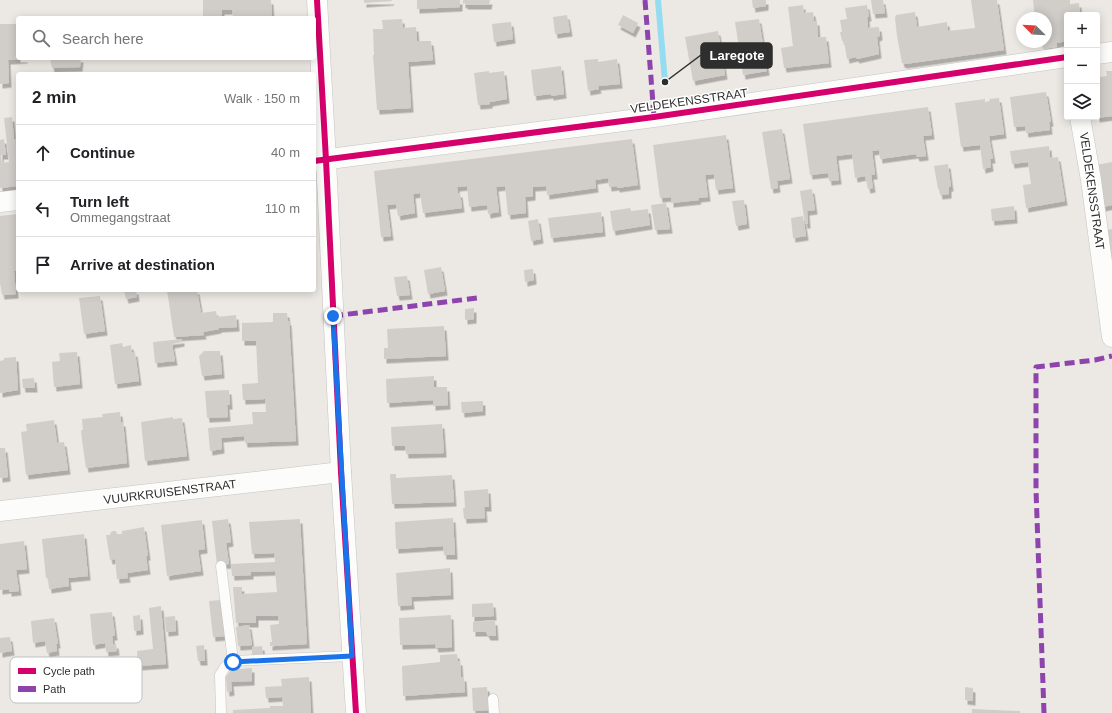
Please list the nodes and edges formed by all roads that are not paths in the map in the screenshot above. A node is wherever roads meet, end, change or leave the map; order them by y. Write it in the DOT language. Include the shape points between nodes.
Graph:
graph roads {
  1 [pos="317,0"];
  2 [pos="1112,52"];
  3 [pos="1100,54"];
  4 [pos="1064,57"];
  5 [pos="1081,120"];
  6 [pos="320,160"];
  7 [pos="16,200"];
  8 [pos="0,202"];
  9 [pos="1112,337"];
  10 [pos="341,472"];
  11 [pos="0,512"];
  12 [pos="221,566"];
  13 [pos="352,656"];
  14 [pos="233,662"];
  15 [pos="493,699"];
  16 [pos="221,713"];
  17 [pos="356,713"];
  18 [pos="494,713"];
  1 -- 6 [label="street"];
  2 -- 3 [label="street"];
  4 -- 6 [label="street, VELDEKENSSTRAAT" via="654,117"];
  5 -- 9 [label="street, VELDEKENSSTRAAT"];
  6 -- 10 [label="street"];
  7 -- 8 [label="street"];
  10 -- 11 [label="street, VUURKRUISENSTRAAT"];
  10 -- 13 [label="street"];
  12 -- 14 [label="lane"];
  13 -- 14 [label="lane"];
  13 -- 17 [label="street"];
  14 -- 16 [label="lane" via="225,667 220,675"];
  15 -- 18 [label="lane"];
}
